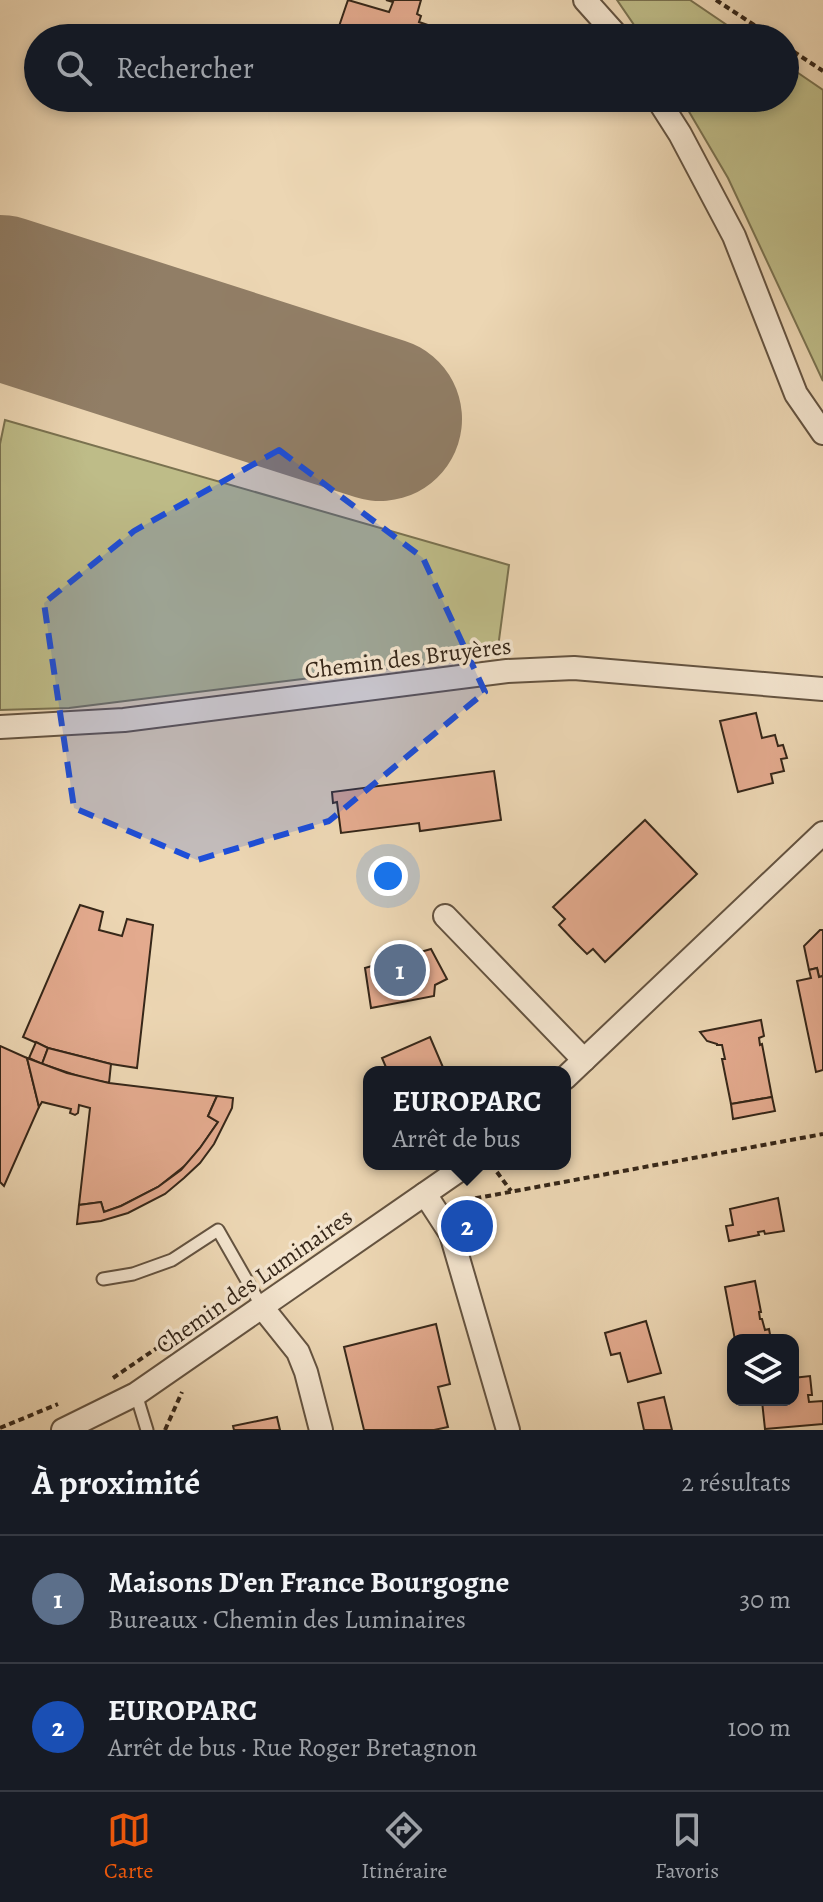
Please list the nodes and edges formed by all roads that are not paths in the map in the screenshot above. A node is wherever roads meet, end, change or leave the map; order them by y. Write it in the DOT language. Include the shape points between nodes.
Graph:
graph roads {
  1 [pos="585,0"];
  2 [pos="606,24"];
  3 [pos="666,112"];
  4 [pos="823,433"];
  5 [pos="823,689"];
  6 [pos="0,727"];
  7 [pos="823,833"];
  8 [pos="445,916"];
  9 [pos="584,1060"];
  10 [pos="571,1072"];
  11 [pos="459,1170"];
  12 [pos="425,1194"];
  13 [pos="103,1279"];
  14 [pos="262,1307"];
  15 [pos="136,1394"];
  16 [pos="63,1430"];
  17 [pos="147,1430"];
  18 [pos="321,1430"];
  19 [pos="508,1430"];
  1 -- 2 [label="street"];
  3 -- 4 [label="street" via="734,236 796,394"];
  5 -- 6 [label="street, Chemin des Bruyères" via="560,668 124,720"];
  7 -- 9 [label="street"];
  8 -- 9 [label="street"];
  9 -- 10 [label="street"];
  11 -- 12 [label="street, Chemin des Luminaires"];
  12 -- 14 [label="street, Chemin des Luminaires"];
  12 -- 19 [label="street" via="451,1234"];
  13 -- 14 [label="lane" via="172,1260 218,1230"];
  14 -- 15 [label="street, Chemin des Luminaires"];
  14 -- 18 [label="street" via="298,1352"];
  15 -- 16 [label="street, Chemin des Luminaires"];
  15 -- 17 [label="lane"];
}
